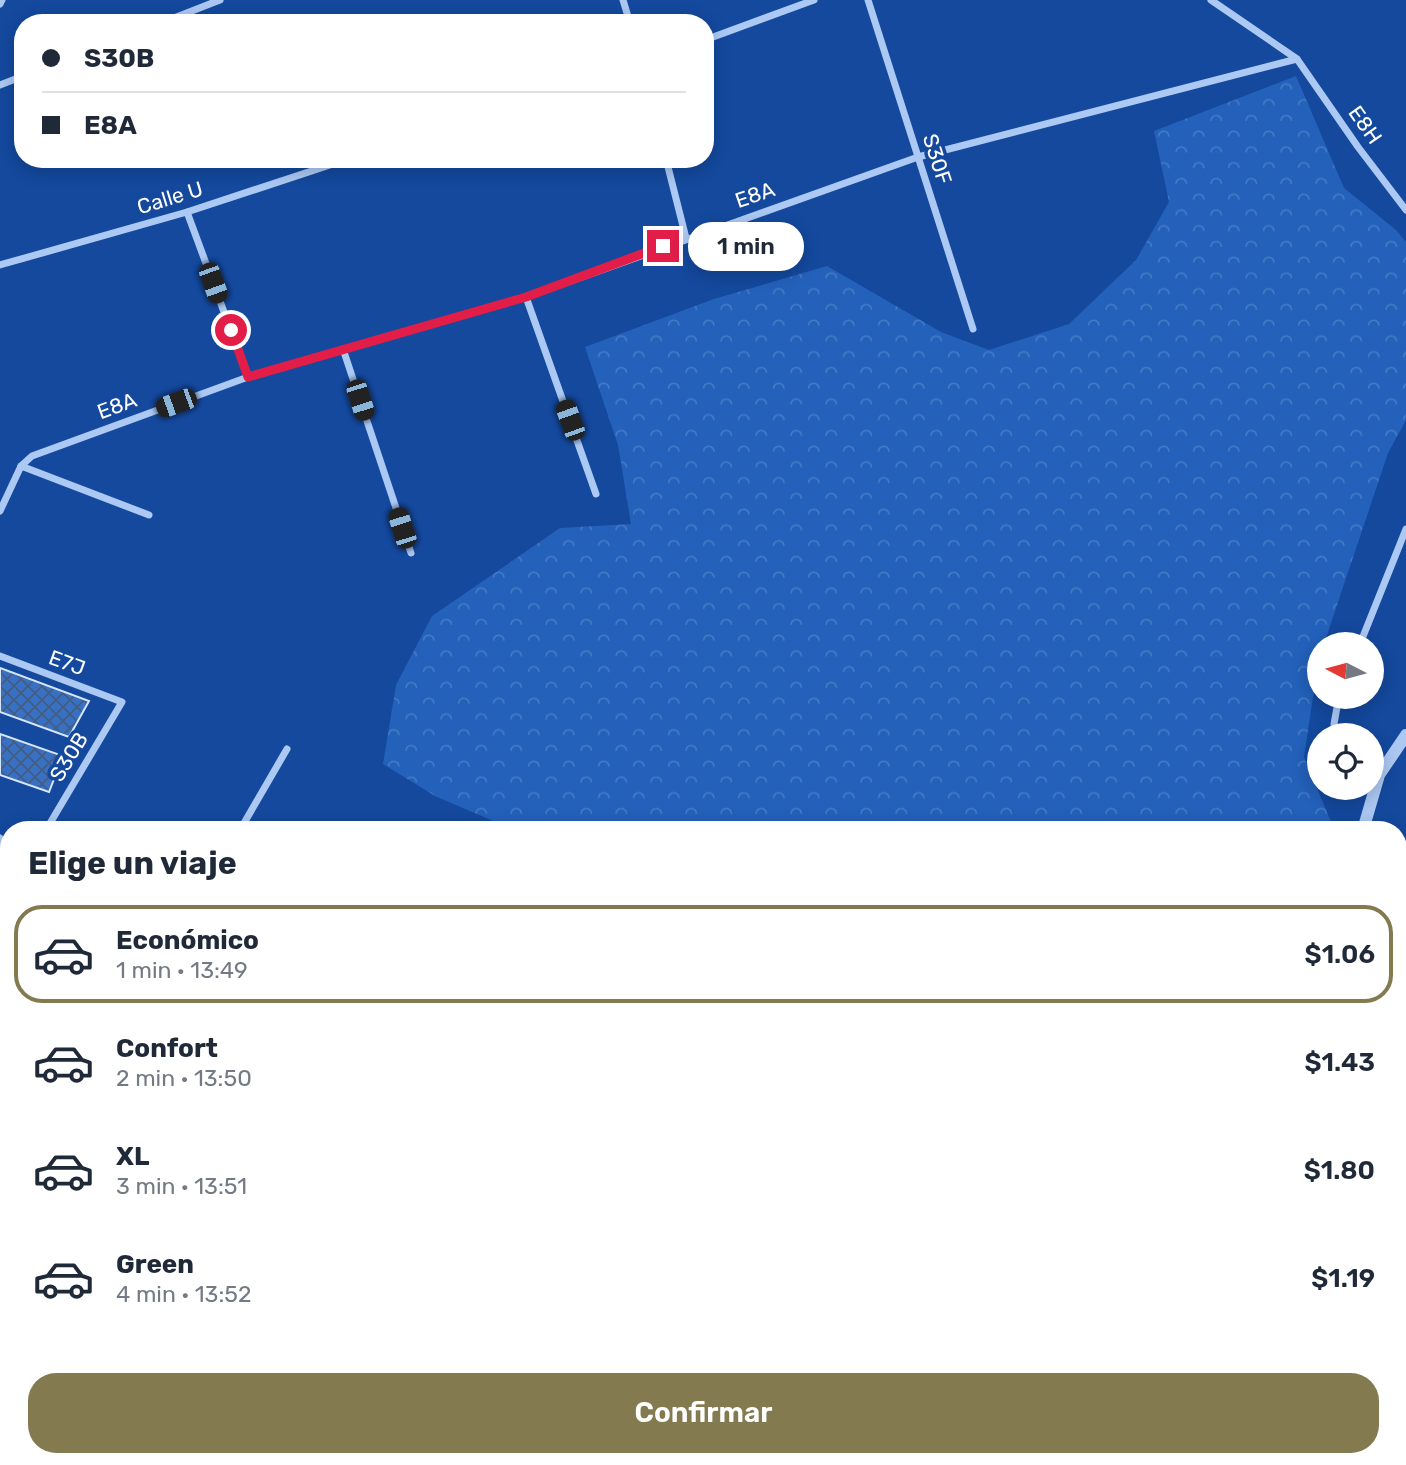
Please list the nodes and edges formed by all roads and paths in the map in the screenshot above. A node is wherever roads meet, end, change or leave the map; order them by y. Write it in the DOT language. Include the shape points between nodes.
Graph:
graph roads {
  1 [pos="220,0"];
  2 [pos="814,0"];
  3 [pos="868,0"];
  4 [pos="1211,0"];
  5 [pos="184,14"];
  6 [pos="714,37"];
  7 [pos="1297,59"];
  8 [pos="918,157"];
  9 [pos="321,168"];
  10 [pos="668,168"];
  11 [pos="1406,210"];
  12 [pos="187,212"];
  13 [pos="686,237"];
  14 [pos="0,265"];
  15 [pos="526,297"];
  16 [pos="973,329"];
  17 [pos="343,349"];
  18 [pos="248,377"];
  19 [pos="21,466"];
  20 [pos="596,494"];
  21 [pos="0,511"];
  22 [pos="149,515"];
  23 [pos="1406,529"];
  24 [pos="411,553"];
  25 [pos="1365,632"];
  26 [pos="0,656"];
  27 [pos="122,702"];
  28 [pos="1406,735"];
  29 [pos="287,749"];
  30 [pos="1384,762"];
  31 [pos="1369,800"];
  32 [pos="51,821"];
  33 [pos="245,821"];
  34 [pos="1365,821"];
  1 -- 5 [label="street"];
  2 -- 6 [label="street"];
  3 -- 8 [label="street, S30F"];
  4 -- 7 [label="street"];
  7 -- 8 [label="street, E8A"];
  7 -- 11 [label="street, E8H"];
  8 -- 13 [label="street, E8A"];
  8 -- 16 [label="street, S30F"];
  9 -- 12 [label="street, Calle U"];
  10 -- 13 [label="street"];
  12 -- 14 [label="street, Calle U"];
  12 -- 18 [label="street"];
  13 -- 15 [label="street, E8A"];
  15 -- 17 [label="street, E8A"];
  15 -- 20 [label="street"];
  17 -- 18 [label="street, E8A"];
  17 -- 24 [label="street"];
  18 -- 19 [label="street, E8A" via="32,456"];
  19 -- 21 [label="street"];
  19 -- 22 [label="street"];
  23 -- 25 [label="street"];
  26 -- 27 [label="street, E7J"];
  27 -- 32 [label="street, S30B"];
  28 -- 30 [label="street"];
  29 -- 33 [label="street"];
  31 -- 34 [label="street"];
}
